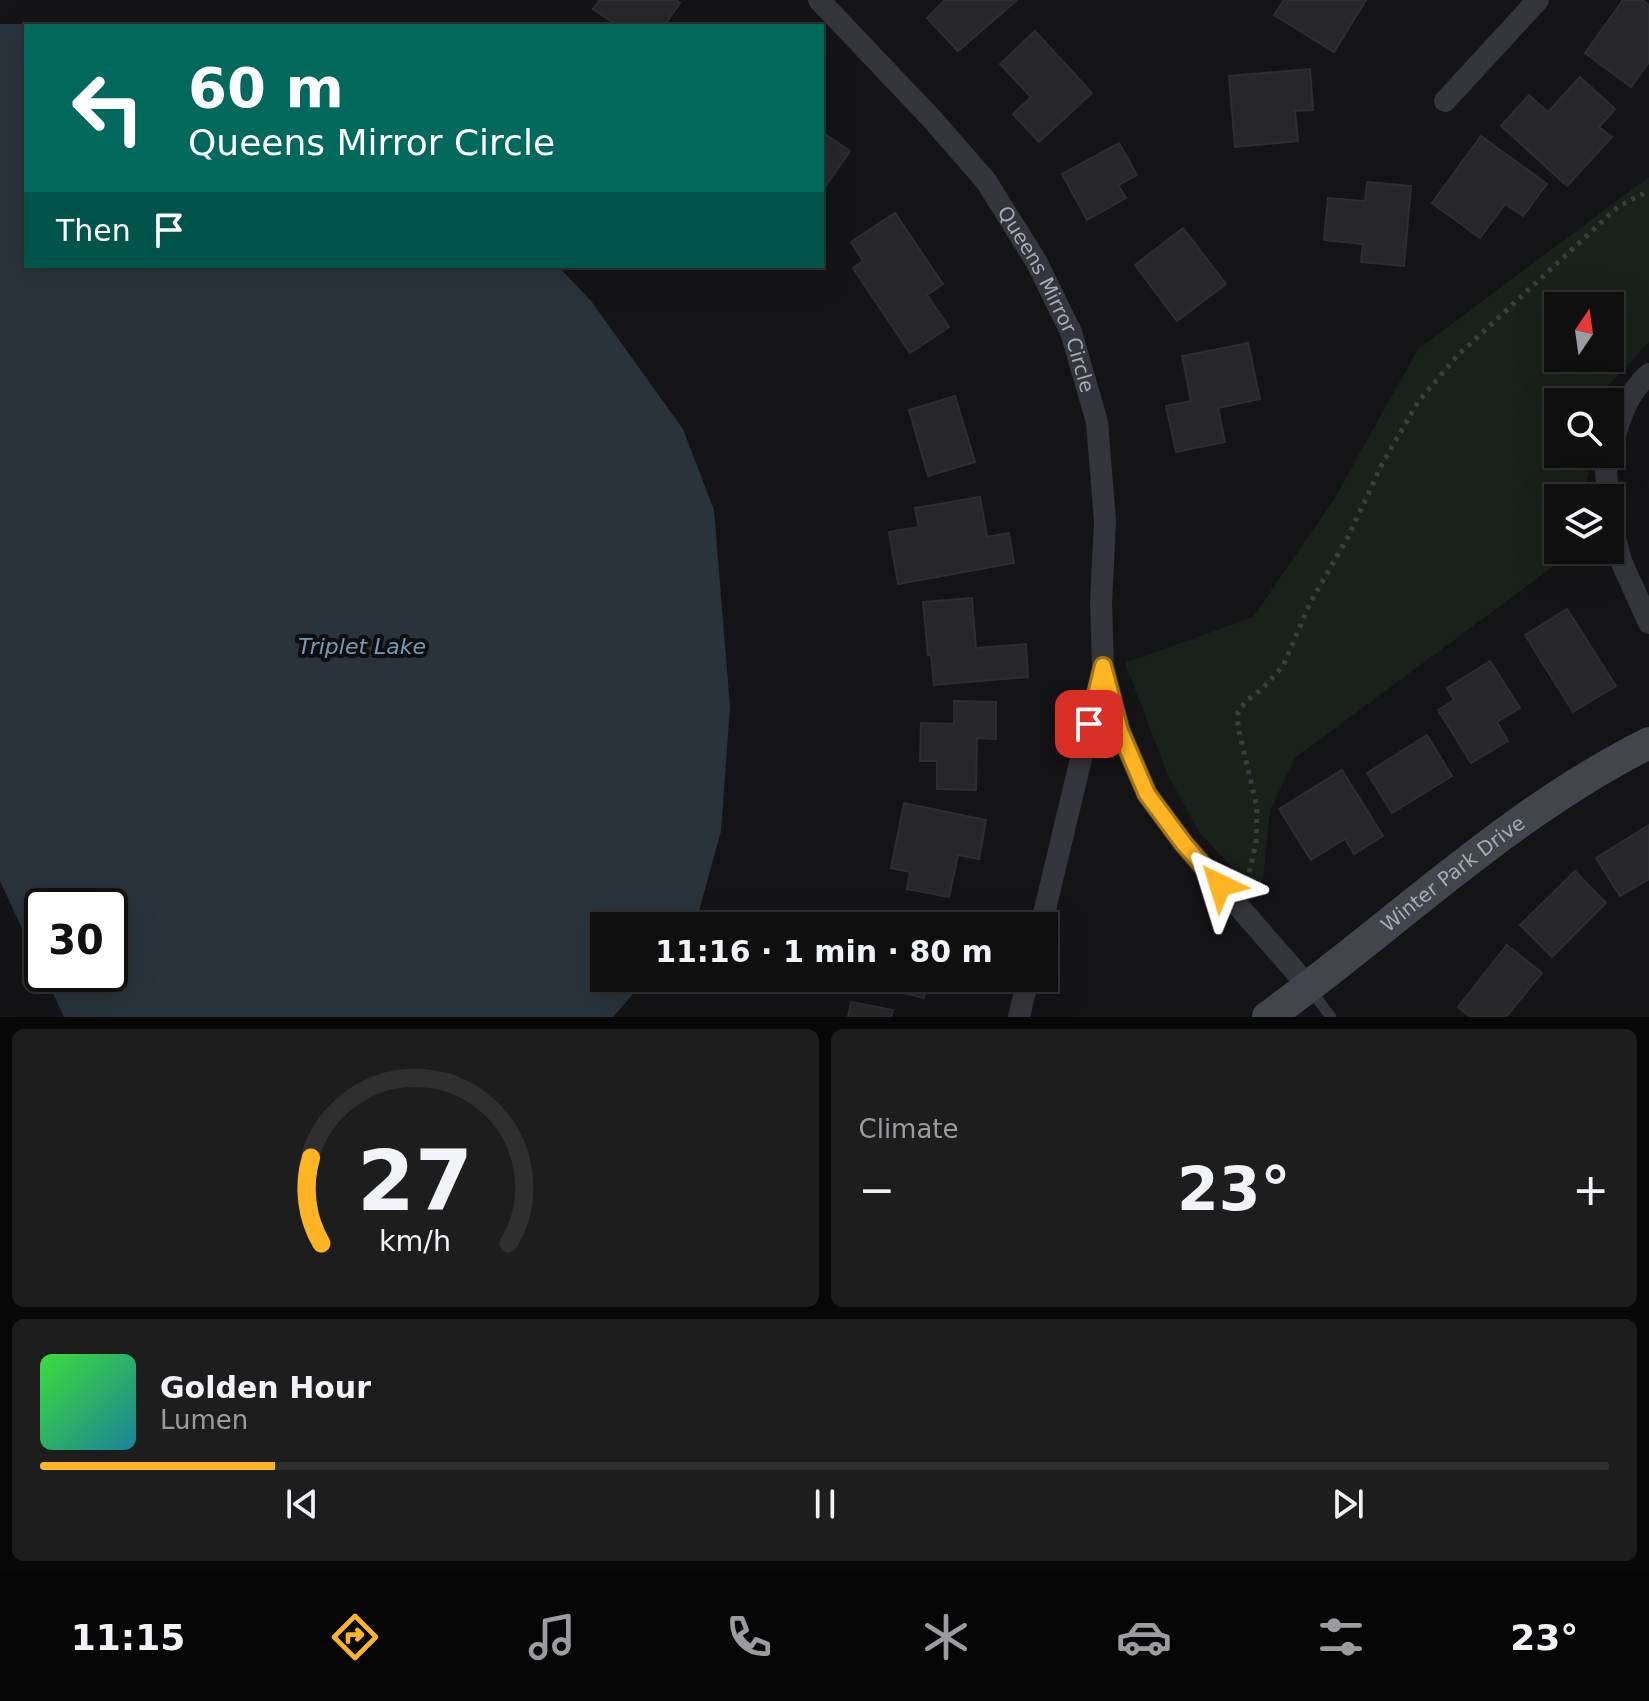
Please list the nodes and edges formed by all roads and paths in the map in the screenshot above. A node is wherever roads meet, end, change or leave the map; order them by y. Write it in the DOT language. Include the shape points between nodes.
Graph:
graph roads {
  1 [pos="819,0"];
  2 [pos="1538,0"];
  3 [pos="1445,101"];
  4 [pos="1649,191"];
  5 [pos="1649,374"];
  6 [pos="1624,409"];
  7 [pos="1622,564"];
  8 [pos="1649,623"];
  9 [pos="1103,666"];
  10 [pos="1649,743"];
  11 [pos="1247,883"];
  12 [pos="1044,912"];
  13 [pos="1309,987"];
  14 [pos="1025,992"];
  15 [pos="1019,1017"];
  16 [pos="1268,1017"];
  17 [pos="1331,1017"];
  1 -- 9 [label="street, Queens Mirror Circle" via="986,181 1036,261 1071,332 1097,422 1105,521"];
  2 -- 3 [label="street"];
  4 -- 11 [label="path" via="1619,206 1457,356 1418,402 1310,603 1283,666 1238,712 1257,807"];
  5 -- 6 [label="street"];
  7 -- 8 [label="street"];
  9 -- 12 [label="street, Queens Mirror Circle"];
  9 -- 13 [label="street, Queens Mirror Circle" via="1120,731 1147,794"];
  10 -- 13 [label="street, Winter Park Drive" via="1556,796"];
  13 -- 16 [label="street, Winter Park Drive"];
  13 -- 17 [label="lane"];
  14 -- 15 [label="street"];
}
